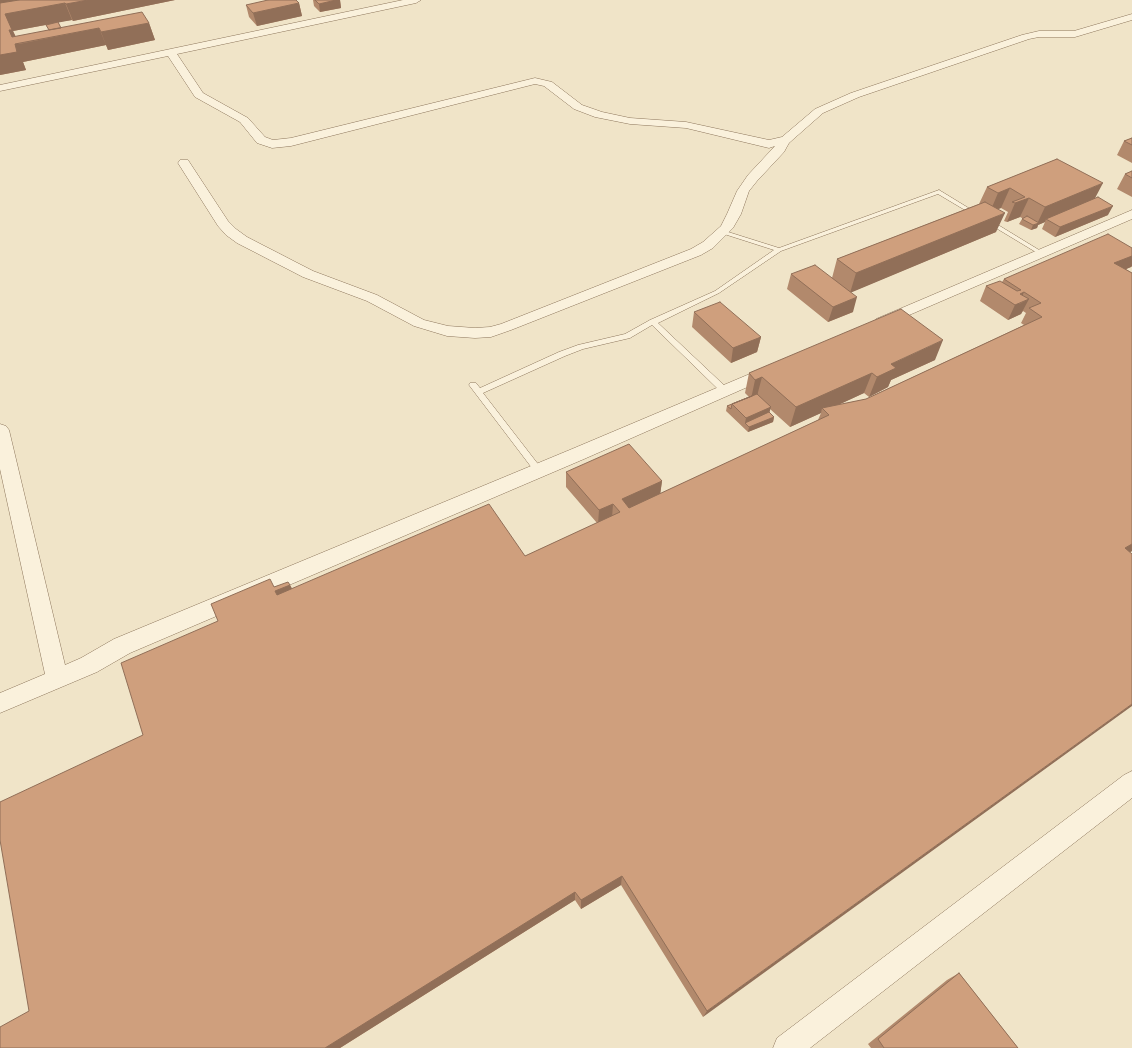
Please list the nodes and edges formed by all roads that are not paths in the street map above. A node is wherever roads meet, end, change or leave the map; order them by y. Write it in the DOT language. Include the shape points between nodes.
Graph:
graph roads {
  1 [pos="416,0"];
  2 [pos="355,4"];
  3 [pos="364,11"];
  4 [pos="1132,17"];
  5 [pos="171,52"];
  6 [pos="0,88"];
  7 [pos="783,142"];
  8 [pos="184,163"];
  9 [pos="1132,214"];
  10 [pos="723,232"];
  11 [pos="779,250"];
  12 [pos="1041,253"];
  13 [pos="653,322"];
  14 [pos="869,328"];
  15 [pos="789,362"];
  16 [pos="724,390"];
  17 [pos="0,430"];
  18 [pos="538,470"];
  19 [pos="57,679"];
  20 [pos="0,703"];
  21 [pos="1132,783"];
  22 [pos="787,1048"];
  1 -- 3 [label="street"];
  2 -- 3 [label="street"];
  3 -- 5 [label="street"];
  4 -- 7 [label="street" via="1075,34 1026,37 855,95 819,111"];
  5 -- 6 [label="street"];
  5 -- 7 [label="street" via="202,97 244,120 260,140 272,144 291,142 535,81 548,84 582,109 606,116 630,121 686,125 764,144"];
  7 -- 10 [label="street" via="780,149 746,187 732,219"];
  8 -- 10 [label="street" via="223,223 242,240 308,274 372,298 419,323 456,332 483,333 506,327 696,252"];
  9 -- 12 [label="street"];
  10 -- 11 [label="lane"];
  11 -- 12 [label="lane" via="939,192"];
  11 -- 13 [label="lane" via="718,292"];
  12 -- 14 [label="street"];
  13 -- 16 [label="lane"];
  13 -- 18 [label="lane" via="627,336 581,347 476,388"];
  15 -- 16 [label="street"];
  16 -- 18 [label="street"];
  17 -- 19 [label="street"];
  18 -- 19 [label="street" via="122,646 89,665"];
  19 -- 20 [label="street"];
  21 -- 22 [label="street"];
}
